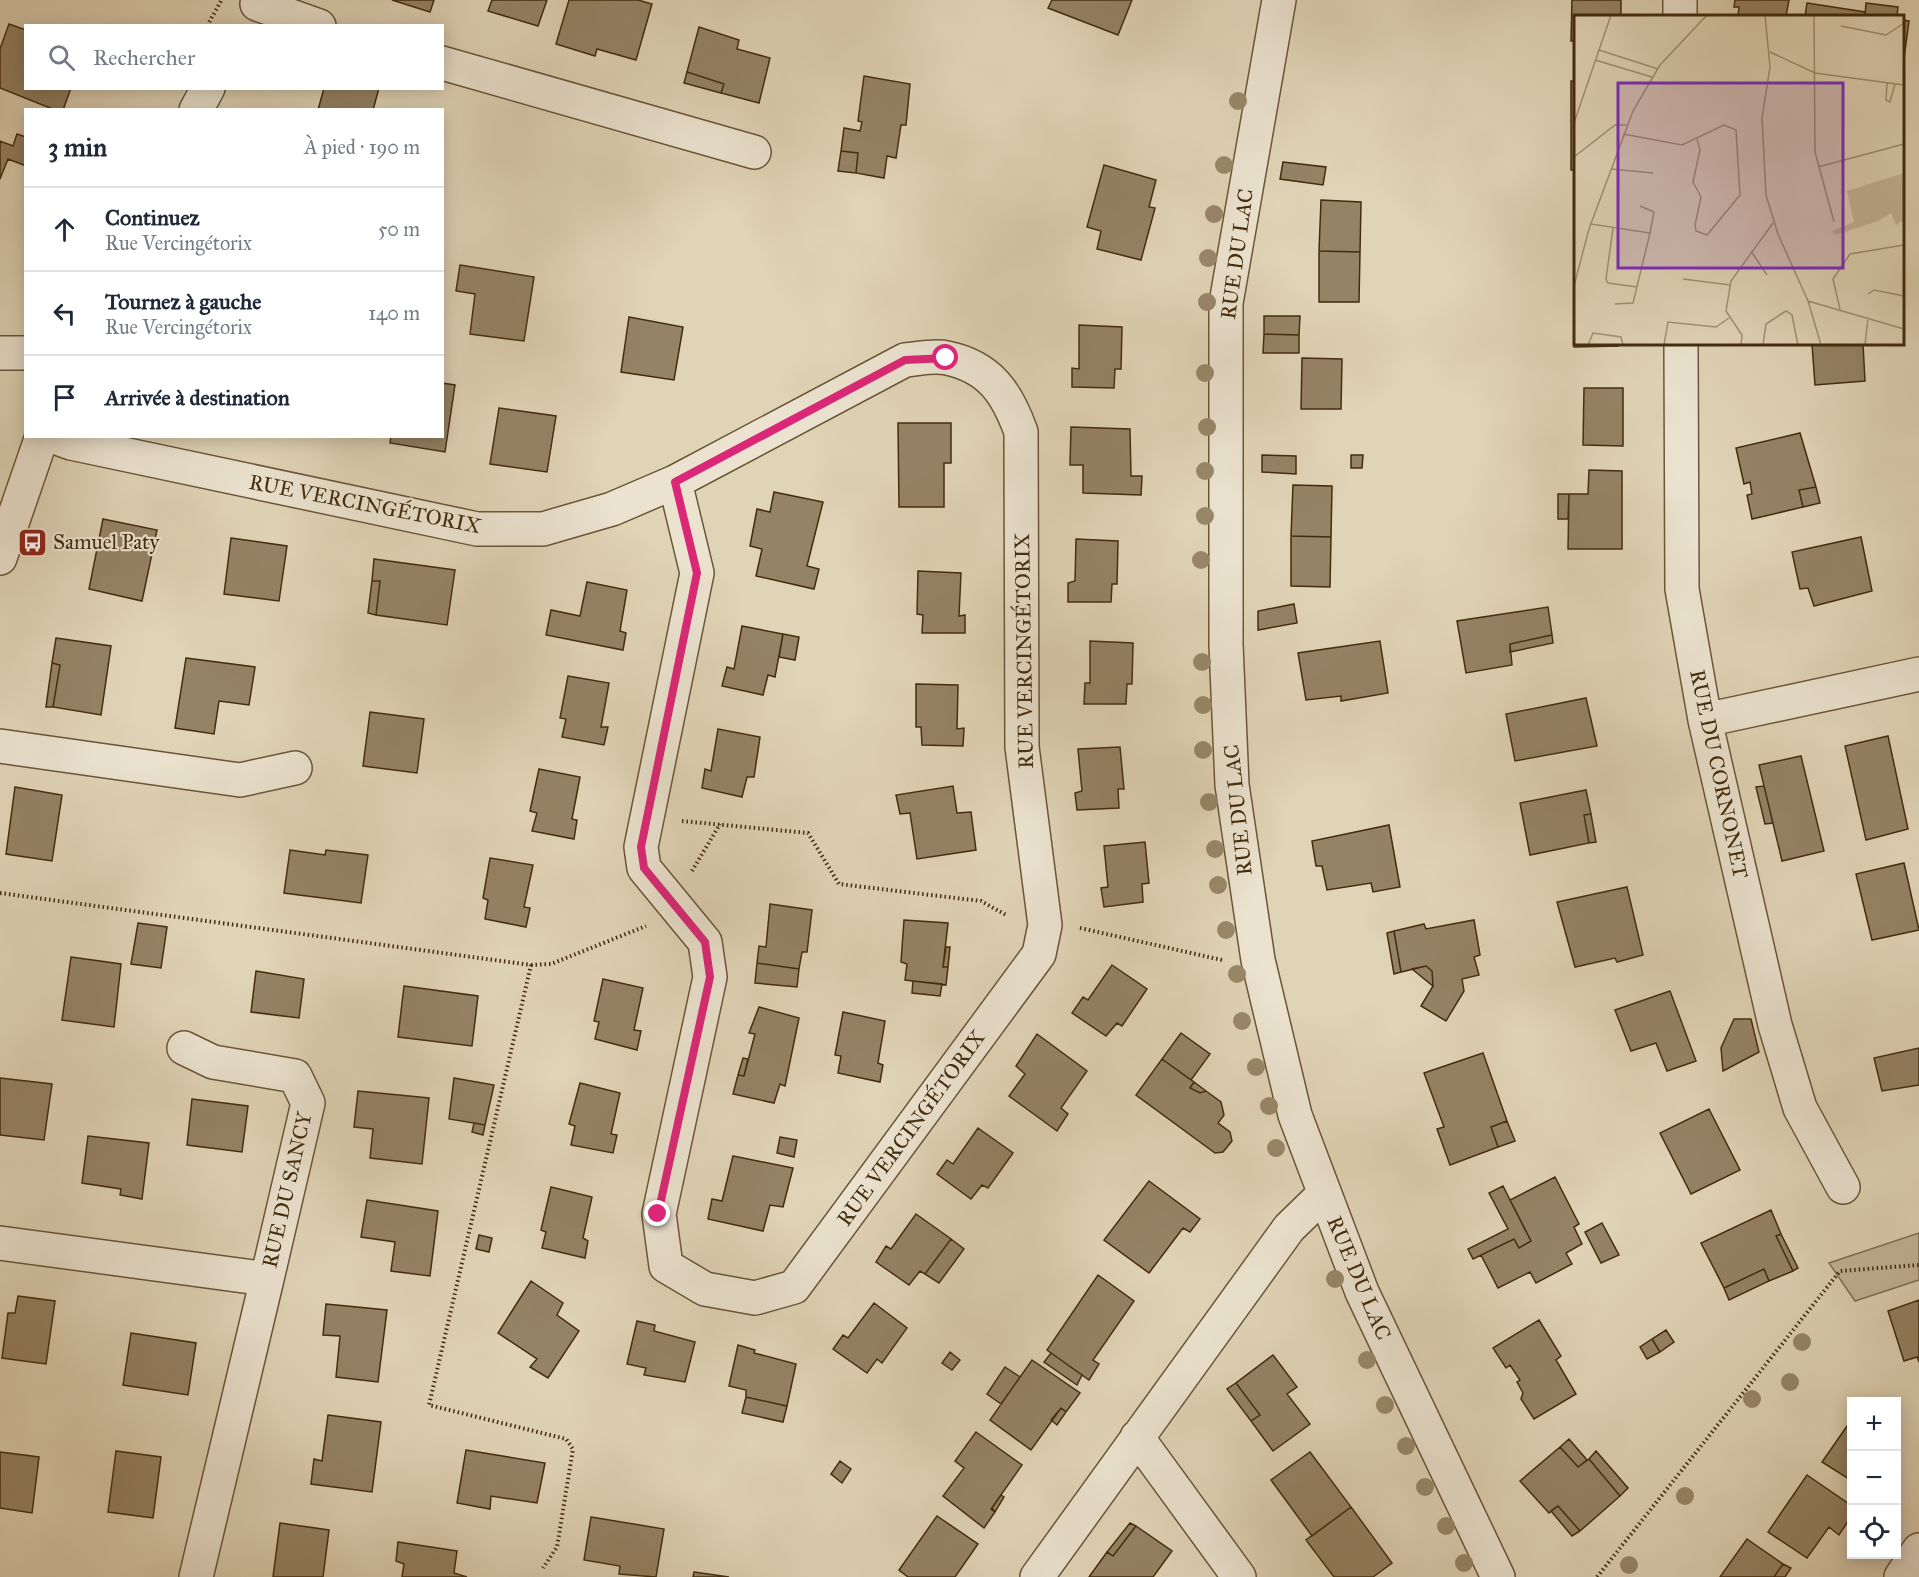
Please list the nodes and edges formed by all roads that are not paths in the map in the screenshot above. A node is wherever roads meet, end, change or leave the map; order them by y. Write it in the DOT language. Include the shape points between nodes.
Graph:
graph roads {
  1 [pos="1279,0"];
  2 [pos="253,10"];
  3 [pos="311,24"];
  4 [pos="444,64"];
  5 [pos="207,90"];
  6 [pos="197,108"];
  7 [pos="754,152"];
  8 [pos="1681,345"];
  9 [pos="0,353"];
  10 [pos="24,353"];
  11 [pos="41,438"];
  12 [pos="57,438"];
  13 [pos="675,482"];
  14 [pos="0,558"];
  15 [pos="1919,674"];
  16 [pos="1705,720"];
  17 [pos="0,746"];
  18 [pos="295,768"];
  19 [pos="184,1048"];
  20 [pos="1844,1187"];
  21 [pos="1324,1194"];
  22 [pos="0,1243"];
  23 [pos="267,1279"];
  24 [pos="1137,1437"];
  25 [pos="1919,1550"];
  26 [pos="196,1577"];
  27 [pos="1037,1577"];
  28 [pos="1239,1577"];
  29 [pos="1498,1577"];
  30 [pos="1901,1577"];
  1 -- 21 [label="street, RUE DU LAC" via="1226,303 1226,645 1232,785 1258,960 1295,1115"];
  2 -- 3 [label="street"];
  4 -- 7 [label="street"];
  5 -- 6 [label="street"];
  8 -- 16 [label="street, RUE DU CORNONET" via="1682,590"];
  9 -- 10 [label="street"];
  11 -- 14 [label="street"];
  12 -- 13 [label="street, RUE VERCINGÉTORIX" via="477,529 543,529 612,509"];
  13 -- 13 [label="street, RUE VERCINGÉTORIX" via="905,360 946,358 983,371 1009,399 1021,432 1022,747 1045,925 1040,954 794,1287 755,1298 705,1289 666,1266 658,1214 710,977 705,942 644,868 641,847 697,573"];
  15 -- 16 [label="street"];
  16 -- 20 [label="street, RUE DU CORNONET" via="1778,1035 1800,1108"];
  17 -- 18 [label="street" via="240,780"];
  19 -- 23 [label="street, RUE DU SANCY" via="213,1062 295,1076 308,1103"];
  21 -- 24 [label="street" via="1289,1228"];
  21 -- 29 [label="street, RUE DU LAC" via="1362,1292"];
  22 -- 23 [label="street, RUE DU SANCY"];
  23 -- 26 [label="street, RUE DU SANCY"];
  24 -- 27 [label="street"];
  24 -- 28 [label="street"];
  25 -- 30 [label="street"];
}
